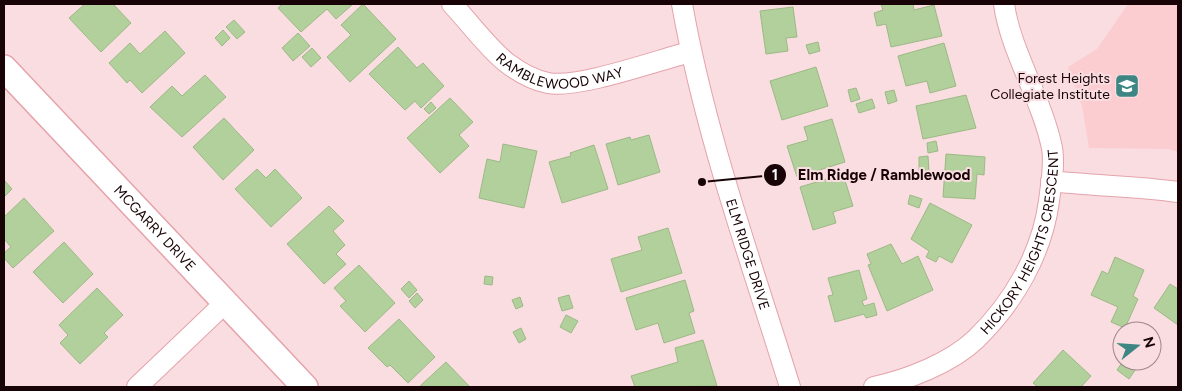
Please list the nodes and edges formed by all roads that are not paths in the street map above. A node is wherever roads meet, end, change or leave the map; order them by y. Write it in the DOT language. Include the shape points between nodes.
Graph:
graph roads {
  1 [pos="452,4"];
  2 [pos="682,4"];
  3 [pos="1004,4"];
  4 [pos="690,52"];
  5 [pos="4,68"];
  6 [pos="1051,180"];
  7 [pos="1178,192"];
  8 [pos="225,303"];
  9 [pos="138,387"];
  10 [pos="305,387"];
  11 [pos="790,387"];
  12 [pos="874,387"];
  1 -- 4 [label="street, RAMBLEWOOD WAY" via="506,62 529,77 549,83 603,76"];
  2 -- 4 [label="street, ELM RIDGE DRIVE"];
  3 -- 6 [label="street, HICKORY HEIGHTS CRESCENT" via="1046,121 1052,151"];
  4 -- 11 [label="street, ELM RIDGE DRIVE" via="714,142"];
  5 -- 8 [label="street, MCGARRY DRIVE"];
  6 -- 7 [label="street"];
  6 -- 12 [label="street, HICKORY HEIGHTS CRESCENT" via="1046,224 1027,273 975,340 935,366 898,382"];
  8 -- 9 [label="street"];
  8 -- 10 [label="street, MCGARRY DRIVE"];
}
